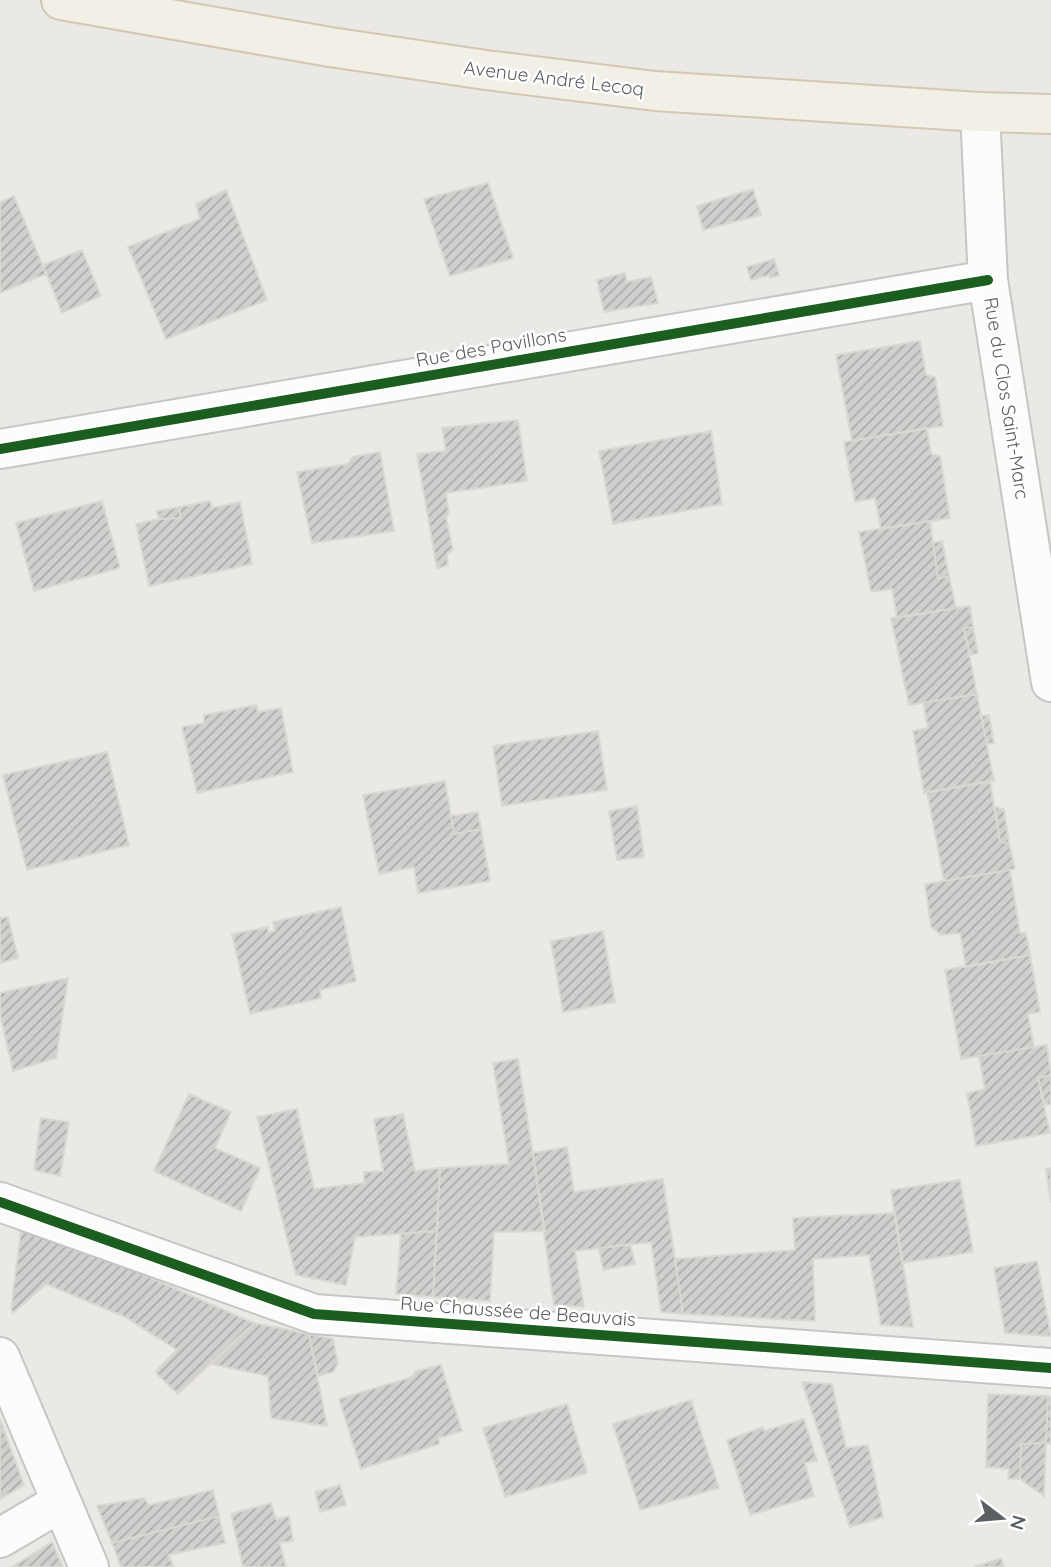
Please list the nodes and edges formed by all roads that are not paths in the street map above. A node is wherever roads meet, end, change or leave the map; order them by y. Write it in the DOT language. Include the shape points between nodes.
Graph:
graph roads {
  1 [pos="61,0"];
  2 [pos="980,112"];
  3 [pos="1051,114"];
  4 [pos="988,280"];
  5 [pos="0,449"];
  6 [pos="1051,682"];
  7 [pos="0,1202"];
  8 [pos="0,1357"];
  9 [pos="1051,1368"];
  10 [pos="61,1502"];
  11 [pos="0,1538"];
  12 [pos="89,1567"];
  1 -- 2 [label="main road, Avenue André Lecoq" via="330,47 603,85"];
  2 -- 3 [label="main road, Avenue André Lecoq"];
  2 -- 4 [label="street, Rue du Clos Saint-Marc"];
  4 -- 5 [label="street, Rue des Pavillons"];
  4 -- 6 [label="street, Rue du Clos Saint-Marc"];
  7 -- 9 [label="street, Rue Chaussée de Beauvais" via="314,1314"];
  8 -- 10 [label="street"];
  10 -- 11 [label="street"];
  10 -- 12 [label="street"];
}
